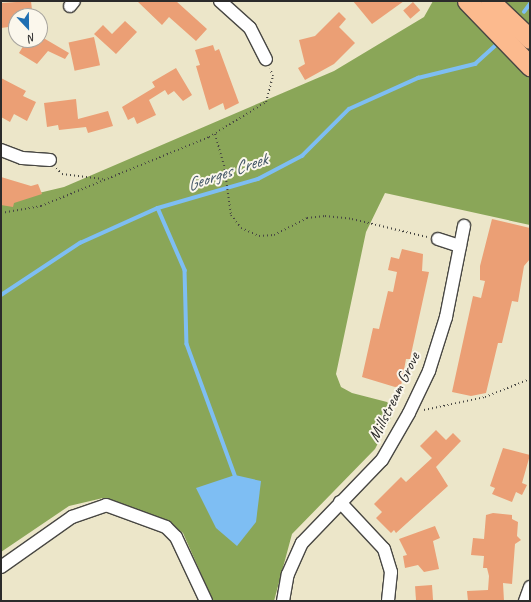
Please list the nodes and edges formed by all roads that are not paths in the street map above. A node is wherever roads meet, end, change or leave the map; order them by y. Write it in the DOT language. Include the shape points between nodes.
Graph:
graph roads {
  1 [pos="220,1"];
  2 [pos="468,1"];
  3 [pos="490,1"];
  4 [pos="530,39"];
  5 [pos="266,59"];
  6 [pos="530,66"];
  7 [pos="1,150"];
  8 [pos="50,160"];
  9 [pos="464,226"];
  10 [pos="438,239"];
  11 [pos="460,246"];
  12 [pos="340,502"];
  13 [pos="1,567"];
  14 [pos="530,587"];
  15 [pos="206,601"];
  16 [pos="283,601"];
  17 [pos="388,601"];
  18 [pos="525,601"];
  1 -- 5 [label="street" via="250,28"];
  2 -- 6 [label="main road"];
  3 -- 4 [label="main road"];
  7 -- 8 [label="street" via="22,158"];
  9 -- 11 [label="street, Millstream Grove"];
  10 -- 11 [label="street"];
  11 -- 12 [label="street, Millstream Grove" via="446,317 429,371 382,460"];
  12 -- 16 [label="street, Millstream Grove" via="294,556"];
  12 -- 17 [label="street" via="384,549 392,572"];
  13 -- 15 [label="street" via="72,517 106,505 166,527 176,537"];
  14 -- 18 [label="street"];
}
